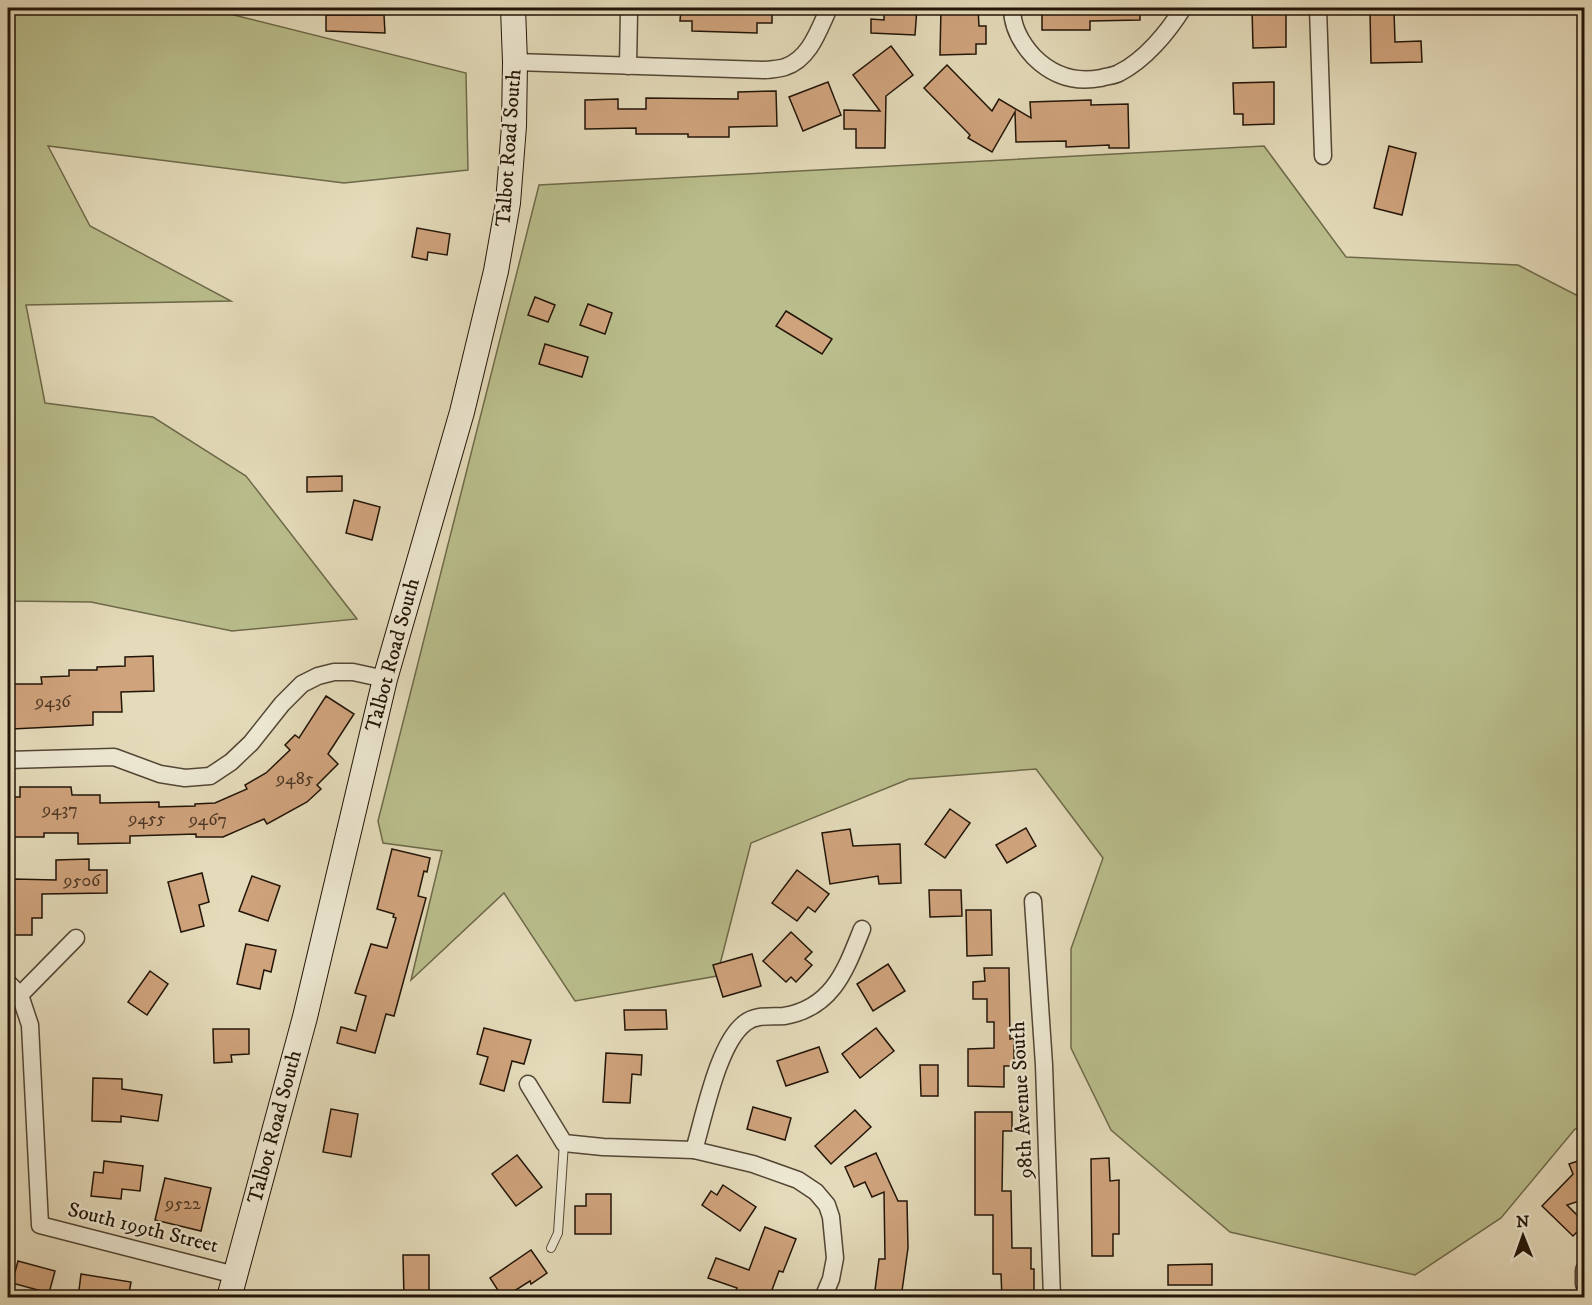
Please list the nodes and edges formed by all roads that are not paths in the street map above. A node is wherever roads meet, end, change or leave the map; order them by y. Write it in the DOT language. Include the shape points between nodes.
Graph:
graph roads {
  1 [pos="513,8"];
  2 [pos="829,8"];
  3 [pos="1012,8"];
  4 [pos="1183,8"];
  5 [pos="1318,8"];
  6 [pos="629,12"];
  7 [pos="515,62"];
  8 [pos="628,66"];
  9 [pos="1323,156"];
  10 [pos="385,679"];
  11 [pos="8,760"];
  12 [pos="1033,901"];
  13 [pos="862,928"];
  14 [pos="75,938"];
  15 [pos="14,989"];
  16 [pos="528,1084"];
  17 [pos="564,1143"];
  18 [pos="694,1150"];
  19 [pos="551,1248"];
  20 [pos="1584,1270"];
  21 [pos="1584,1284"];
  22 [pos="232,1286"];
  23 [pos="823,1298"];
  24 [pos="1052,1298"];
  1 -- 7 [label="street, Talbot Road South"];
  2 -- 8 [label="street" via="813,42 801,58 785,68"];
  3 -- 4 [label="street" via="1018,36 1045,68 1061,77 1086,81 1118,74 1144,55"];
  5 -- 9 [label="street"];
  6 -- 8 [label="street"];
  7 -- 8 [label="street"];
  7 -- 10 [label="street, Talbot Road South" via="508,203 496,271 462,412"];
  10 -- 11 [label="street" via="334,672 302,684 251,743 210,776 160,774 114,757"];
  10 -- 22 [label="street, Talbot Road South" via="305,1017"];
  12 -- 24 [label="street, 98th Avenue South" via="1044,1065"];
  13 -- 18 [label="street" via="844,974 827,995 803,1012 764,1015 745,1022 731,1038"];
  14 -- 15 [label="street"];
  15 -- 22 [label="street, South 199th Street" via="30,1024 40,1225"];
  16 -- 17 [label="street"];
  17 -- 18 [label="street"];
  17 -- 19 [label="lane" via="558,1233"];
  18 -- 23 [label="street" via="798,1180 822,1198 831,1217 835,1258"];
  20 -- 21 [label="street"];
}
